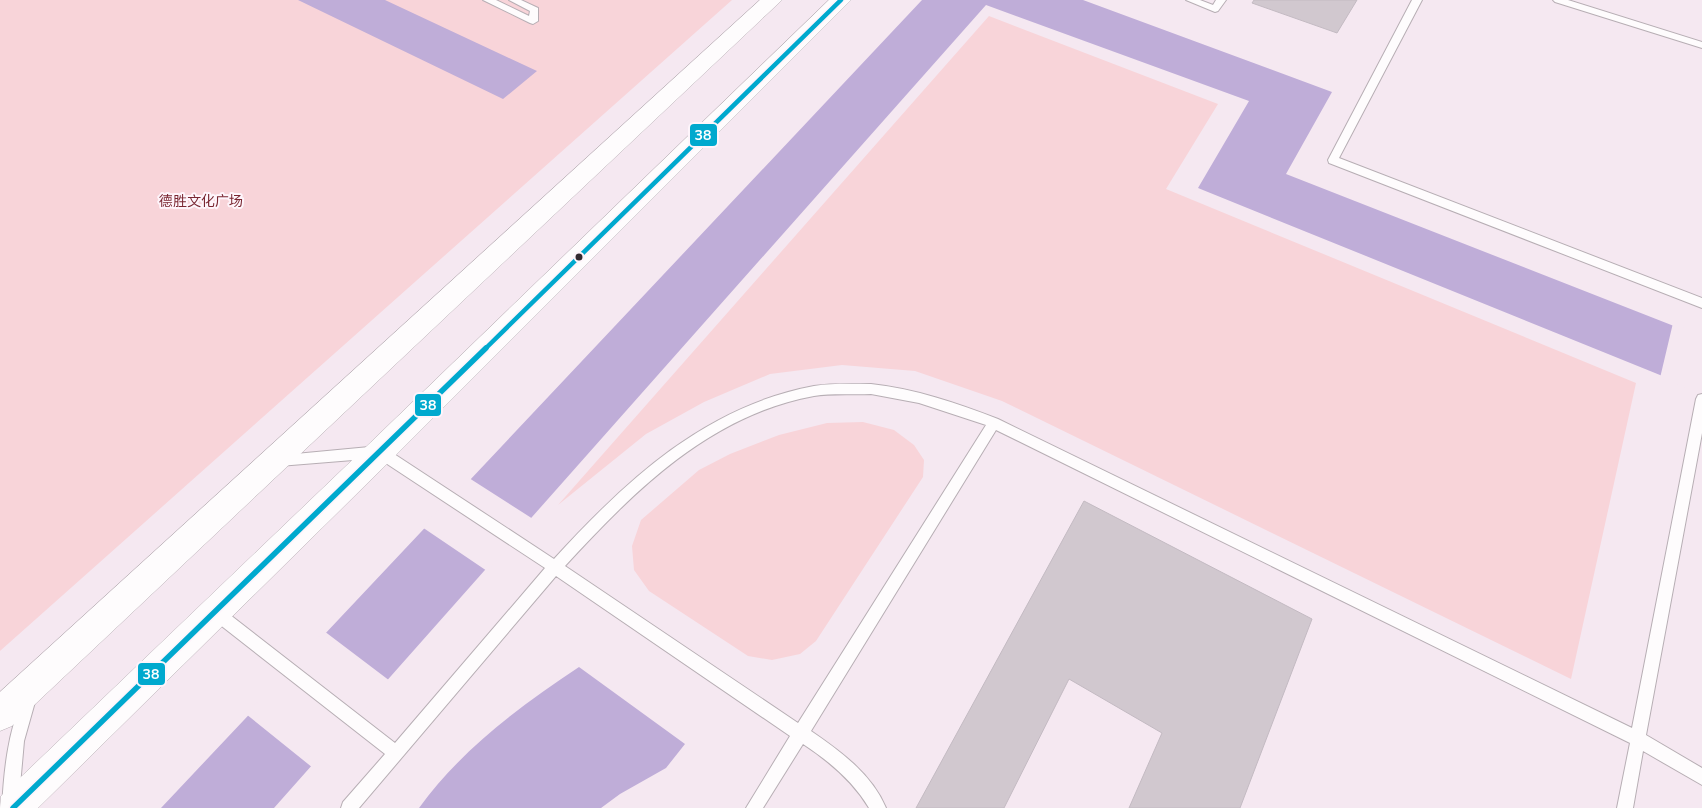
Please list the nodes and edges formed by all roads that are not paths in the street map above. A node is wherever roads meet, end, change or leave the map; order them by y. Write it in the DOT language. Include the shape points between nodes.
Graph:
graph roads {
  1 [pos="488,0"];
  2 [pos="514,0"];
  3 [pos="772,0"];
  4 [pos="840,0"];
  5 [pos="1191,0"];
  6 [pos="1221,0"];
  7 [pos="1417,0"];
  8 [pos="1558,0"];
  9 [pos="1702,45"];
  10 [pos="1702,303"];
  11 [pos="1702,399"];
  12 [pos="994,423"];
  13 [pos="380,452"];
  14 [pos="274,460"];
  15 [pos="1696,460"];
  16 [pos="555,567"];
  17 [pos="215,612"];
  18 [pos="38,679"];
  19 [pos="0,714"];
  20 [pos="801,732"];
  21 [pos="1638,739"];
  22 [pos="396,753"];
  23 [pos="1702,777"];
  24 [pos="12,808"];
  25 [pos="349,808"];
  26 [pos="754,808"];
  27 [pos="878,808"];
  28 [pos="1625,808"];
  1 -- 2 [label="lane" via="533,20 535,10"];
  3 -- 14 [label="main road"];
  4 -- 13 [label="main road"];
  5 -- 6 [label="lane" via="1215,9"];
  7 -- 10 [label="lane" via="1333,160"];
  8 -- 9 [label="lane"];
  11 -- 15 [label="lane"];
  12 -- 16 [label="lane" via="942,402 870,389 818,392 762,405 712,428 655,467 618,499"];
  12 -- 20 [label="lane"];
  12 -- 21 [label="lane"];
  13 -- 14 [label="lane"];
  13 -- 16 [label="lane"];
  13 -- 17 [label="main road"];
  14 -- 18 [label="main road"];
  15 -- 21 [label="lane"];
  16 -- 20 [label="lane"];
  16 -- 22 [label="lane"];
  17 -- 22 [label="lane"];
  17 -- 24 [label="main road"];
  18 -- 19 [label="main road"];
  18 -- 24 [label="lane" via="20,720 13,756"];
  20 -- 26 [label="lane"];
  20 -- 27 [label="lane" via="851,772"];
  21 -- 23 [label="lane"];
  21 -- 28 [label="lane"];
  22 -- 25 [label="lane"];
}
